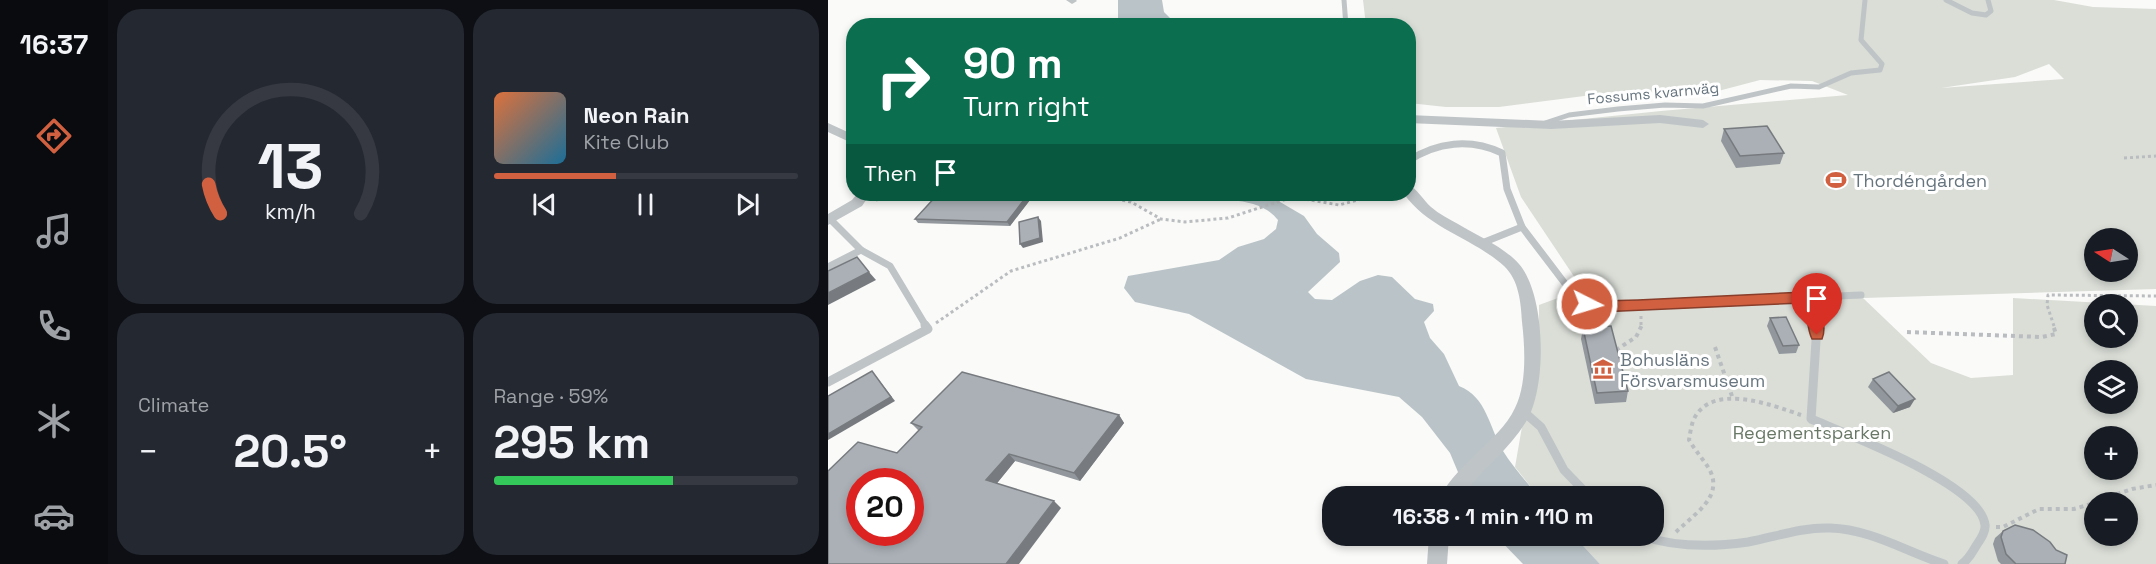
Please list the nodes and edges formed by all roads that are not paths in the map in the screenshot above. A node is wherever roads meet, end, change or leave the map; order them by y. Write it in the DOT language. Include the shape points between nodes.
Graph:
graph roads {
  1 [pos="1344,0"];
  2 [pos="1865,0"];
  3 [pos="1946,0"];
  4 [pos="1988,0"];
  5 [pos="1345,18"];
  6 [pos="1416,119"];
  7 [pos="1539,124"];
  8 [pos="1703,124"];
  9 [pos="828,127"];
  10 [pos="846,136"];
  11 [pos="1416,155"];
  12 [pos="1416,198"];
  13 [pos="856,201"];
  14 [pos="829,219"];
  15 [pos="1522,227"];
  16 [pos="1482,243"];
  17 [pos="861,250"];
  18 [pos="828,267"];
  19 [pos="1861,295"];
  20 [pos="1806,297"];
  21 [pos="828,382"];
  22 [pos="1519,417"];
  23 [pos="1460,486"];
  24 [pos="1580,486"];
  25 [pos="1664,543"];
  26 [pos="1438,546"];
  27 [pos="1437,564"];
  28 [pos="1944,564"];
  29 [pos="1962,564"];
  1 -- 5 [label="lane"];
  2 -- 7 [label="lane, Fossums kvarnväg" via="1861,40 1882,64 1880,70 1851,73 1819,87 1791,86 1703,106 1618,109"];
  3 -- 4 [label="lane" via="1972,13 1986,15 1991,11"];
  6 -- 7 [label="street, Fossums kvarnväg"];
  7 -- 8 [label="street" via="1660,119"];
  9 -- 10 [label="street"];
  11 -- 15 [label="lane" via="1437,146 1480,146 1502,153 1508,189"];
  12 -- 16 [label="street" via="1437,218"];
  13 -- 14 [label="street"];
  14 -- 17 [label="lane"];
  15 -- 16 [label="lane"];
  15 -- 20 [label="lane" via="1576,298 1599,306"];
  16 -- 22 [label="street" via="1515,268 1527,295 1532,377 1530,394"];
  17 -- 18 [label="lane"];
  17 -- 21 [label="lane" via="890,266 928,329"];
  19 -- 20 [label="lane"];
  20 -- 29 [label="lane" via="1817,323 1811,419 1924,468 1980,513 1985,526 1982,536 1968,561"];
  22 -- 23 [label="street"];
  22 -- 24 [label="lane" via="1530,415 1546,431 1563,468"];
  25 -- 28 [label="lane" via="1743,542 1834,528 1887,541"];
  26 -- 27 [label="street"];
}
